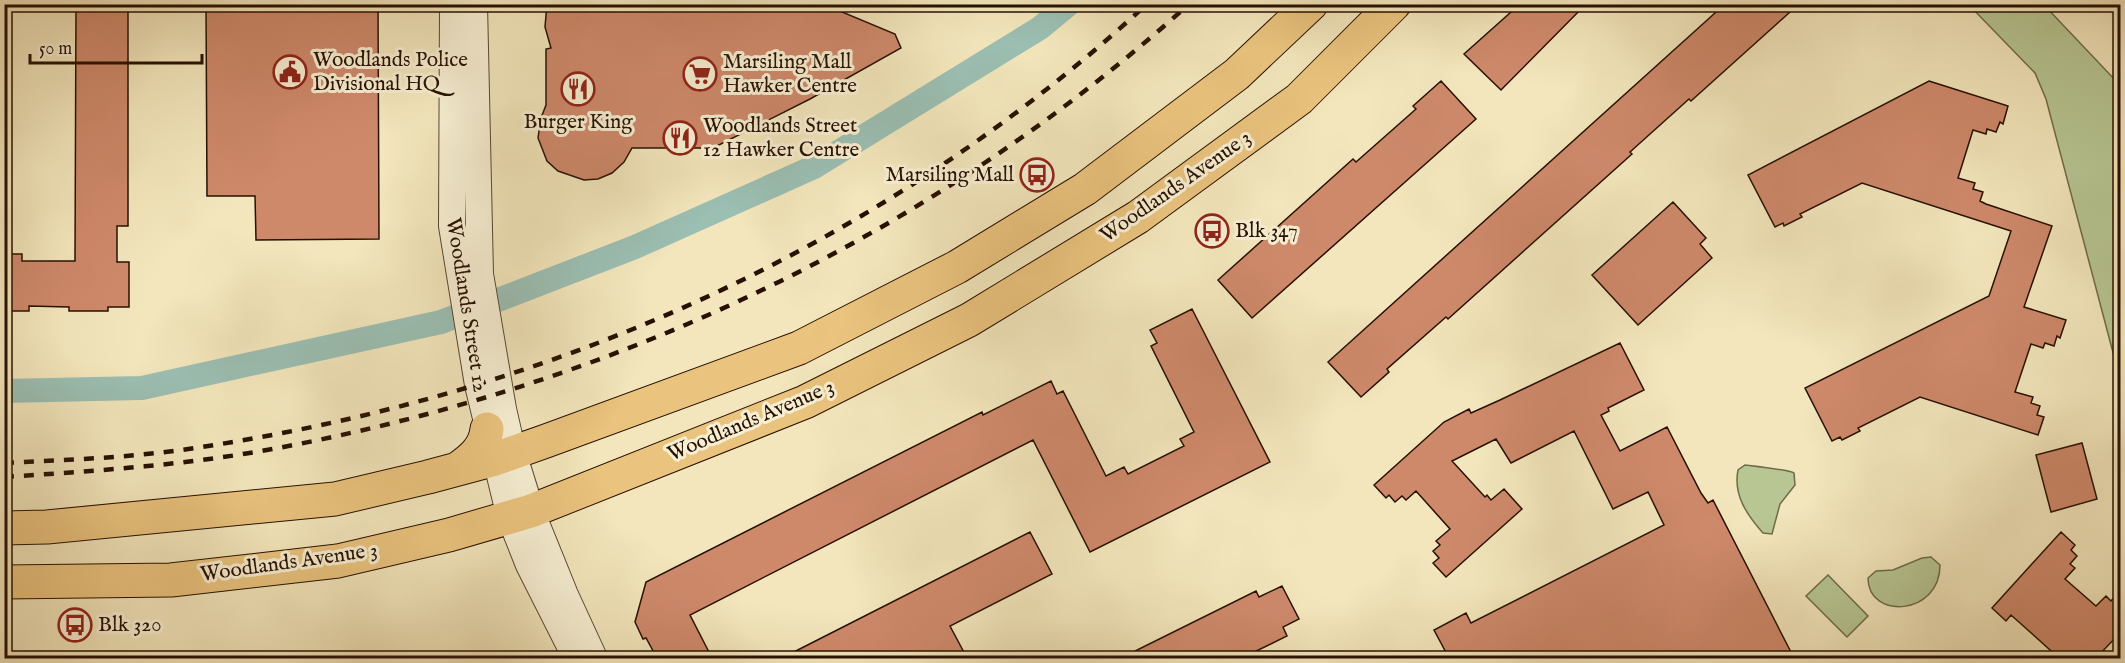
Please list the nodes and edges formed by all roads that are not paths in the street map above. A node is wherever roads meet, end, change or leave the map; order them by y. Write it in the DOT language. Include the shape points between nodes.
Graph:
graph roads {
  1 [pos="453,4"];
  2 [pos="474,4"];
  3 [pos="1311,4"];
  4 [pos="1394,4"];
  5 [pos="470,280"];
  6 [pos="481,337"];
  7 [pos="498,447"];
  8 [pos="520,514"];
  9 [pos="4,528"];
  10 [pos="4,582"];
  11 [pos="576,658"];
  12 [pos="594,658"];
  1 -- 5 [label="street, Woodlands Street 12" via="452,226"];
  2 -- 5 [label="street, Woodlands Street 12"];
  3 -- 7 [label="main road" via="1238,74 1085,189 957,267 799,348"];
  4 -- 8 [label="main road, Woodlands Avenue 3" via="1290,105 1138,217 969,320 805,402"];
  5 -- 6 [label="street, Woodlands Street 12"];
  6 -- 7 [label="street, Woodlands Street 12"];
  6 -- 7 [label="street, Woodlands Street 12"];
  7 -- 8 [label="street"];
  7 -- 9 [label="main road" via="486,438 479,450 455,470 335,499"];
  8 -- 10 [label="main road, Woodlands Avenue 3" via="338,561 171,580"];
  8 -- 11 [label="street" via="529,566"];
  8 -- 12 [label="street" via="565,595"];
}
